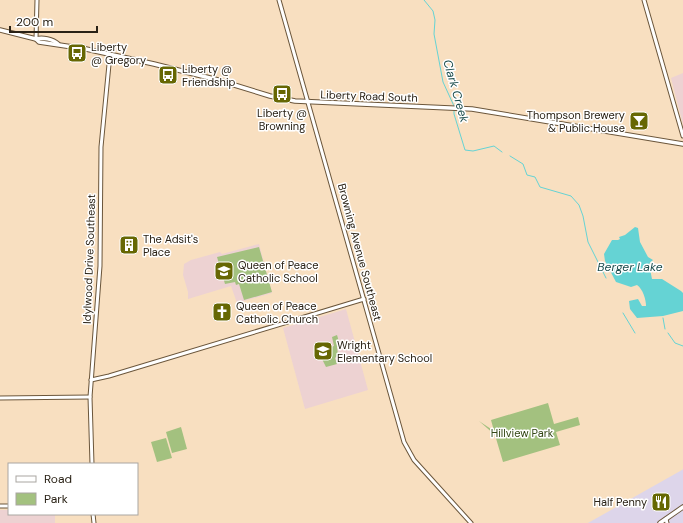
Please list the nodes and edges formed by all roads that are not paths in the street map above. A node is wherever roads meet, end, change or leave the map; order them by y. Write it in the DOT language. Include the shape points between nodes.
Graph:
graph roads {
  1 [pos="37,0"];
  2 [pos="279,0"];
  3 [pos="644,0"];
  4 [pos="0,30"];
  5 [pos="36,39"];
  6 [pos="110,54"];
  7 [pos="308,103"];
  8 [pos="683,136"];
  9 [pos="683,144"];
  10 [pos="364,299"];
  11 [pos="91,380"];
  12 [pos="90,396"];
  13 [pos="0,398"];
  14 [pos="92,463"];
  15 [pos="683,507"];
  16 [pos="667,521"];
  17 [pos="471,523"];
  18 [pos="660,523"];
  1 -- 5 [label="street"];
  2 -- 7 [label="street, Browning Avenue Southeast"];
  3 -- 8 [label="street"];
  4 -- 5 [label="main road, Liberty Road South"];
  5 -- 6 [label="main road, Liberty Road South" via="39,42"];
  6 -- 7 [label="main road, Liberty Road South" via="210,78 270,96"];
  6 -- 11 [label="street, Idylwood Drive Southeast" via="101,147 100,266"];
  7 -- 9 [label="main road, Liberty Road South" via="472,109"];
  7 -- 10 [label="street, Browning Avenue Southeast"];
  10 -- 11 [label="street"];
  10 -- 17 [label="street, Browning Avenue Southeast" via="407,448 414,460"];
  11 -- 12 [label="street, Idylwood Drive Southeast"];
  12 -- 13 [label="street"];
  12 -- 14 [label="street, Idylwood Drive Southeast"];
  15 -- 16 [label="main road"];
  16 -- 18 [label="main road"];
}
